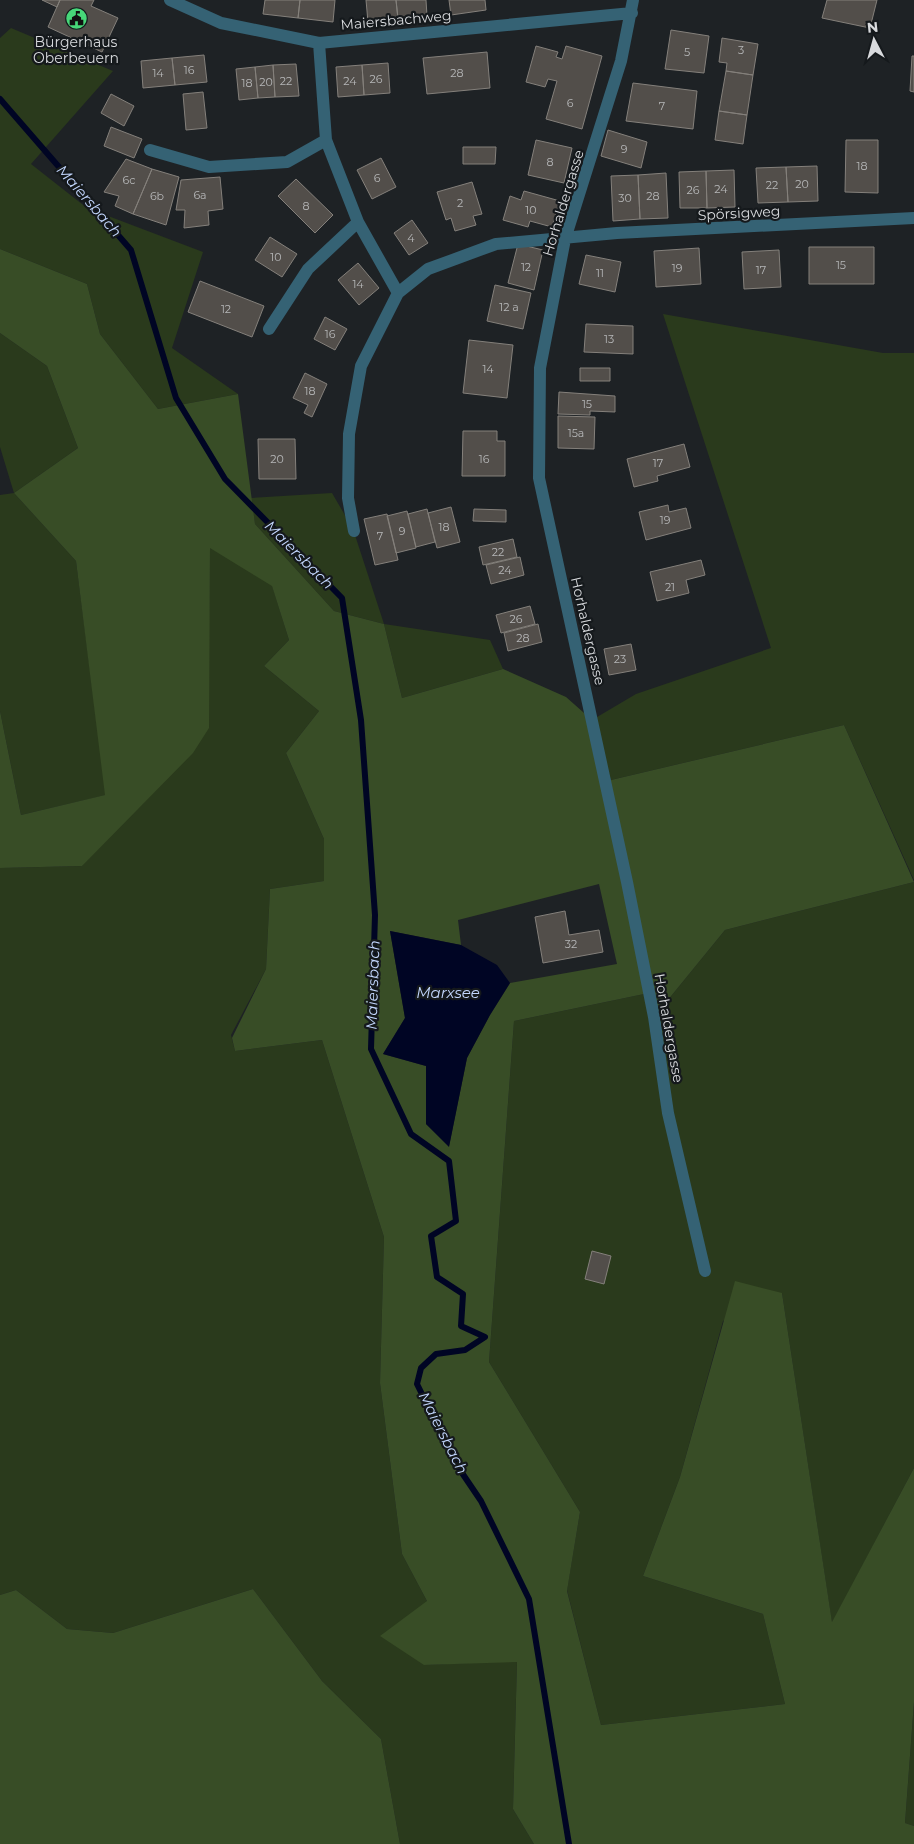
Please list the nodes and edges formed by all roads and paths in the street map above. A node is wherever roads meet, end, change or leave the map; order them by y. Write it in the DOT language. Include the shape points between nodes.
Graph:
graph roads {
  1 [pos="170,0"];
  2 [pos="632,6"];
  3 [pos="319,43"];
  4 [pos="326,140"];
  5 [pos="150,150"];
  6 [pos="914,218"];
  7 [pos="358,222"];
  8 [pos="565,239"];
  9 [pos="398,293"];
  10 [pos="269,329"];
  11 [pos="354,531"];
  12 [pos="705,1271"];
  1 -- 3 [label="street, Maiersbachweg" via="221,23"];
  2 -- 3 [label="street, Maiersbachweg"];
  2 -- 8 [label="street, Horhaldergasse" via="621,61"];
  3 -- 4 [label="street"];
  4 -- 5 [label="street" via="286,162 209,167"];
  4 -- 7 [label="street"];
  6 -- 8 [label="street, Spörsigweg" via="617,233"];
  7 -- 9 [label="street"];
  7 -- 10 [label="street" via="308,268"];
  8 -- 9 [label="street, Spörsigweg" via="496,244 428,269"];
  8 -- 12 [label="street, Horhaldergasse" via="540,368 539,478 629,892 654,1017 668,1112"];
  9 -- 11 [label="street" via="361,366 349,434 348,498"];
}
